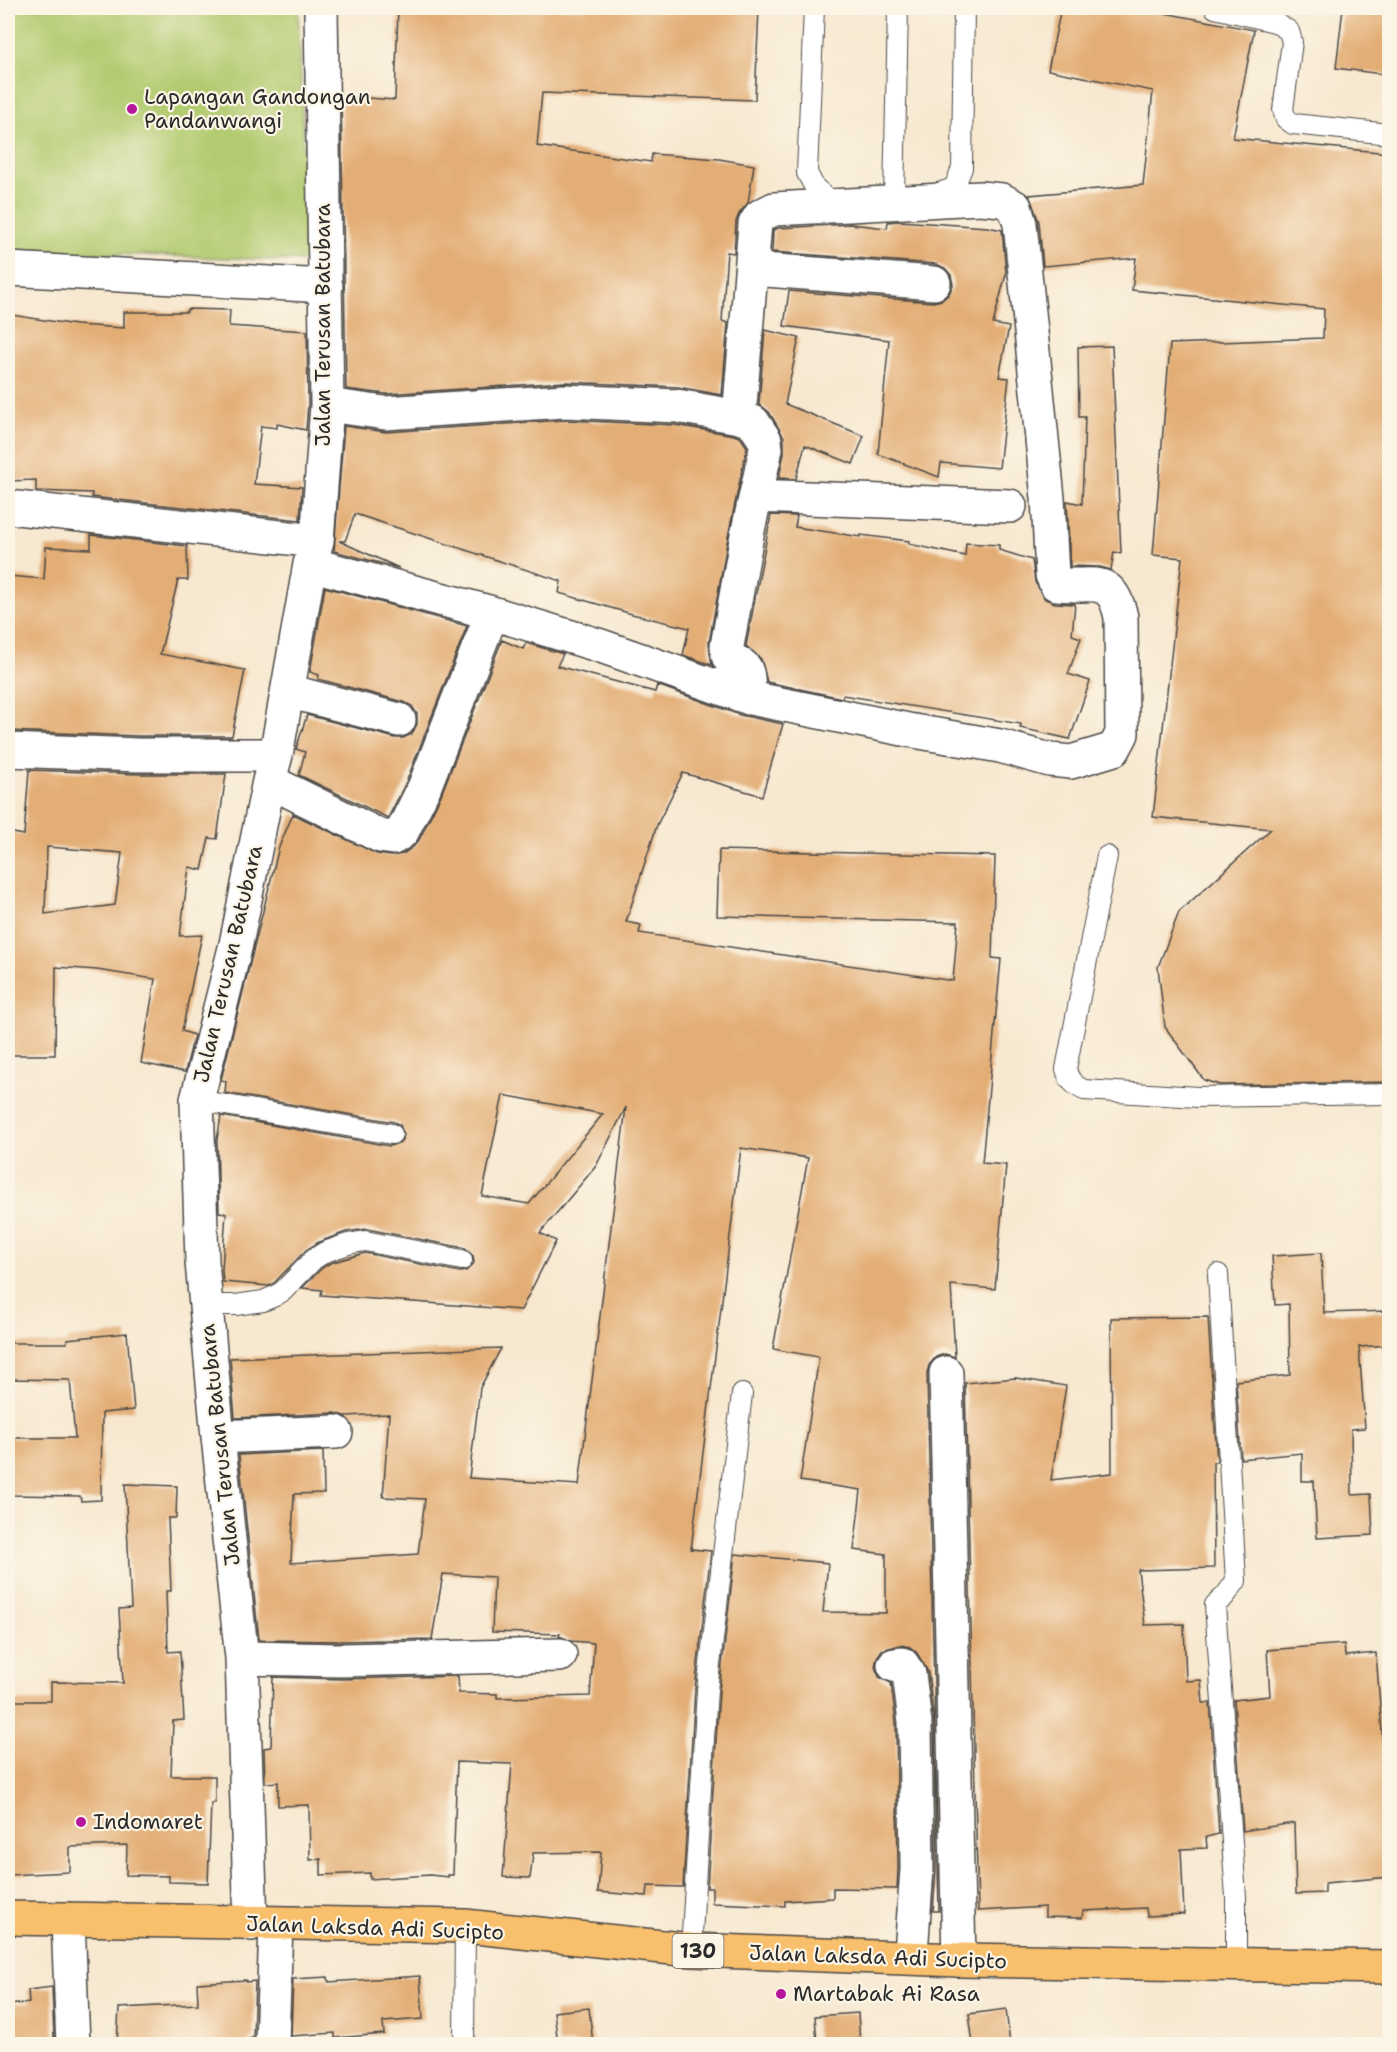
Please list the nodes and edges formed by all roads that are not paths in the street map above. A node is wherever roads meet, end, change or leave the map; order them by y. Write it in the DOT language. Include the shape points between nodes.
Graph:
graph roads {
  1 [pos="321,8"];
  2 [pos="814,8"];
  3 [pos="898,8"];
  4 [pos="964,8"];
  5 [pos="1215,8"];
  6 [pos="1389,134"];
  7 [pos="894,200"];
  8 [pos="8,269"];
  9 [pos="752,269"];
  10 [pos="934,283"];
  11 [pos="326,286"];
  12 [pos="327,405"];
  13 [pos="740,417"];
  14 [pos="756,496"];
  15 [pos="1010,506"];
  16 [pos="8,507"];
  17 [pos="313,552"];
  18 [pos="492,613"];
  19 [pos="288,691"];
  20 [pos="749,698"];
  21 [pos="399,720"];
  22 [pos="8,750"];
  23 [pos="272,768"];
  24 [pos="1107,856"];
  25 [pos="1389,1094"];
  26 [pos="197,1100"];
  27 [pos="392,1134"];
  28 [pos="462,1260"];
  29 [pos="1218,1275"];
  30 [pos="206,1305"];
  31 [pos="946,1373"];
  32 [pos="742,1394"];
  33 [pos="336,1432"];
  34 [pos="218,1437"];
  35 [pos="560,1655"];
  36 [pos="242,1658"];
  37 [pos="894,1665"];
  38 [pos="8,1918"];
  39 [pos="68,1920"];
  40 [pos="264,1924"];
  41 [pos="465,1926"];
  42 [pos="692,1950"];
  43 [pos="911,1953"];
  44 [pos="959,1960"];
  45 [pos="1236,1964"];
  46 [pos="1389,1967"];
  47 [pos="73,2044"];
  48 [pos="272,2044"];
  49 [pos="464,2044"];
  1 -- 11 [label="street, Jalan Terusan Batubara"];
  2 -- 7 [label="lane" via="807,173 815,188 828,199"];
  3 -- 7 [label="lane"];
  4 -- 7 [label="lane" via="962,168 954,188"];
  5 -- 6 [label="lane" via="1275,22 1289,31 1292,42 1283,110 1286,119 1293,124"];
  8 -- 11 [label="street"];
  9 -- 10 [label="street"];
  9 -- 13 [label="street"];
  9 -- 20 [label="street" via="755,224 774,208 980,198 1002,200 1015,207 1020,224 1047,486 1052,575 1056,584 1099,585 1111,591 1117,602 1122,642 1122,734 1114,749 1071,762 1050,760 1000,746"];
  11 -- 12 [label="street, Jalan Terusan Batubara"];
  12 -- 13 [label="street" via="385,413 564,402 677,406"];
  12 -- 17 [label="street, Jalan Terusan Batubara"];
  13 -- 14 [label="street" via="753,422 765,440"];
  14 -- 15 [label="street"];
  14 -- 20 [label="street" via="726,646 730,660 744,667"];
  16 -- 17 [label="street"];
  17 -- 18 [label="street"];
  17 -- 19 [label="street, Jalan Terusan Batubara"];
  18 -- 20 [label="street"];
  18 -- 23 [label="street" via="424,788 402,832 393,838 380,836"];
  19 -- 21 [label="street"];
  19 -- 23 [label="street, Jalan Terusan Batubara"];
  22 -- 23 [label="street" via="138,755"];
  23 -- 26 [label="street, Jalan Terusan Batubara" via="236,944"];
  24 -- 25 [label="lane" via="1066,1069 1073,1084 1084,1090 1198,1097"];
  26 -- 27 [label="lane"];
  26 -- 30 [label="street, Jalan Terusan Batubara"];
  28 -- 30 [label="lane" via="365,1241 319,1256 275,1296 236,1305"];
  29 -- 45 [label="lane" via="1236,1581 1215,1605 1236,1897"];
  30 -- 34 [label="street, Jalan Terusan Batubara"];
  31 -- 44 [label="street"];
  32 -- 42 [label="lane" via="707,1690"];
  33 -- 34 [label="street"];
  34 -- 36 [label="street, Jalan Terusan Batubara"];
  35 -- 36 [label="street"];
  36 -- 40 [label="street, Jalan Terusan Batubara"];
  37 -- 43 [label="street" via="902,1664 909,1674 915,1722 917,1869"];
  38 -- 39 [label="main road, Jalan Laksda Adi Sucipto / 130"];
  39 -- 40 [label="main road, Jalan Laksda Adi Sucipto / 130"];
  39 -- 47 [label="street"];
  40 -- 41 [label="main road, Jalan Laksda Adi Sucipto / 130"];
  40 -- 48 [label="street, Jalan Terusan Batubara"];
  41 -- 42 [label="main road, Jalan Laksda Adi Sucipto / 130"];
  41 -- 49 [label="lane"];
  42 -- 44 [label="main road, Jalan Laksda Adi Sucipto / 130"];
  44 -- 45 [label="main road, Jalan Laksda Adi Sucipto / 130"];
  45 -- 46 [label="main road, Jalan Laksda Adi Sucipto / 130"];
}
